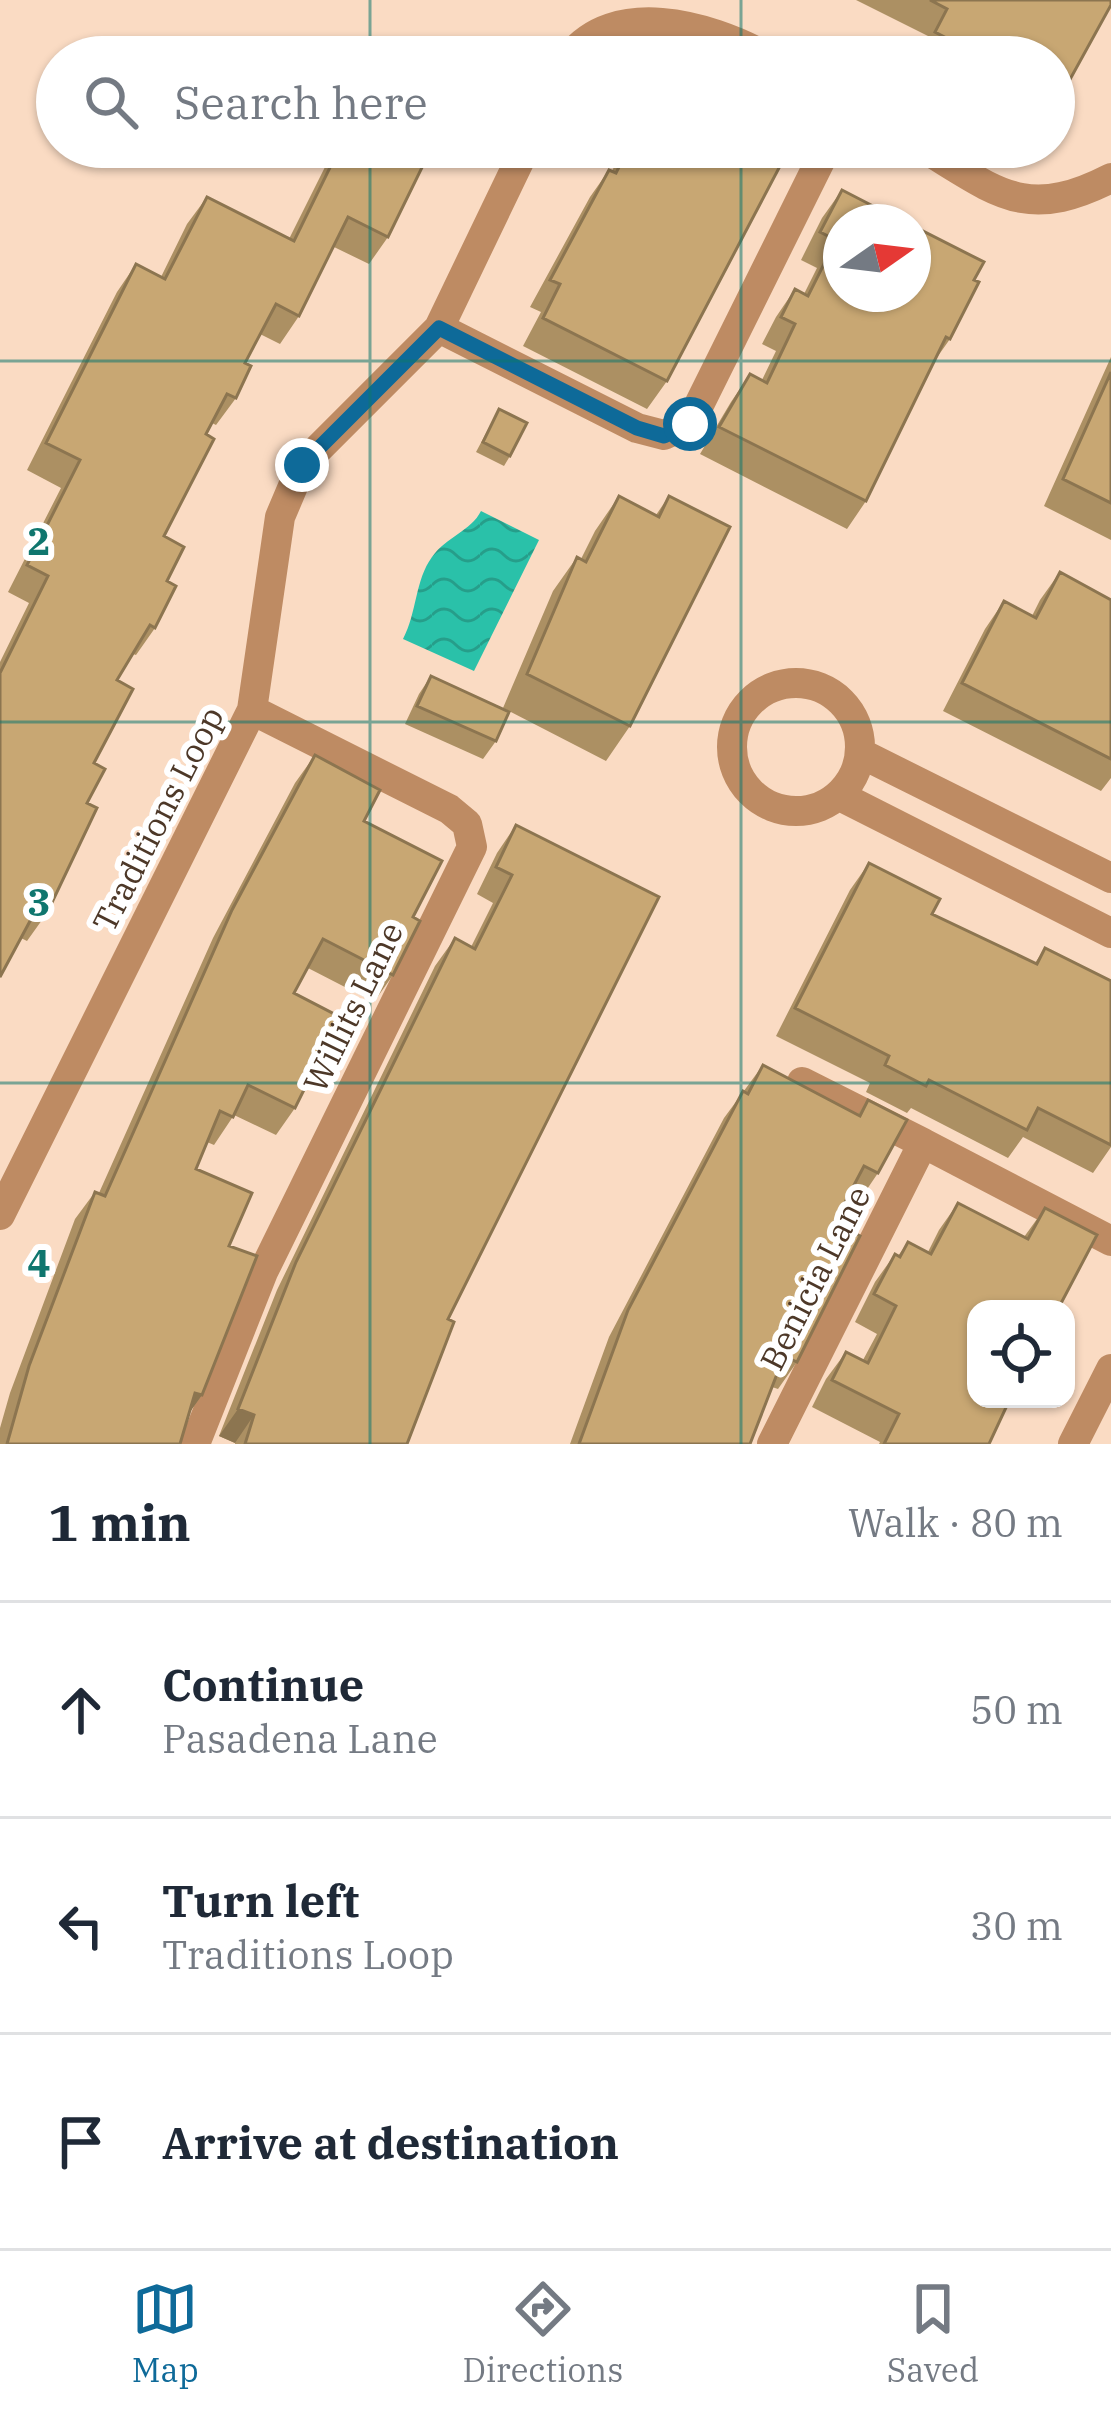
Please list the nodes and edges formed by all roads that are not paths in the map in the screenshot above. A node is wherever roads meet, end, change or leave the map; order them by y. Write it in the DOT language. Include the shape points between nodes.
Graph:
graph roads {
  1 [pos="582,36"];
  2 [pos="725,36"];
  3 [pos="516,168"];
  4 [pos="817,168"];
  5 [pos="957,168"];
  6 [pos="1111,178"];
  7 [pos="439,328"];
  8 [pos="252,710"];
  9 [pos="862,754"];
  10 [pos="840,796"];
  11 [pos="1111,878"];
  12 [pos="1111,933"];
  13 [pos="802,1082"];
  14 [pos="923,1143"];
  15 [pos="0,1215"];
  16 [pos="1111,1241"];
  17 [pos="1111,1369"];
  18 [pos="195,1444"];
  19 [pos="772,1444"];
  20 [pos="1073,1444"];
  1 -- 2 [label="street" via="622,10 668,8"];
  3 -- 7 [label="street, Traditions Loop"];
  4 -- 7 [label="street" via="690,424 664,436"];
  5 -- 6 [label="street" via="999,193 1043,203"];
  7 -- 8 [label="street, Traditions Loop" via="302,465 280,517"];
  8 -- 15 [label="street, Traditions Loop"];
  8 -- 18 [label="street, Willits Lane" via="449,809 467,824 472,847 262,1272"];
  9 -- 10 [label="street"];
  9 -- 10 [label="street" via="857,722 837,695 807,682 775,685 740,718 734,765 750,794 795,811"];
  9 -- 11 [label="street"];
  10 -- 12 [label="street"];
  13 -- 14 [label="street"];
  14 -- 16 [label="street"];
  14 -- 19 [label="street, Benicia Lane"];
  17 -- 20 [label="street"];
}
